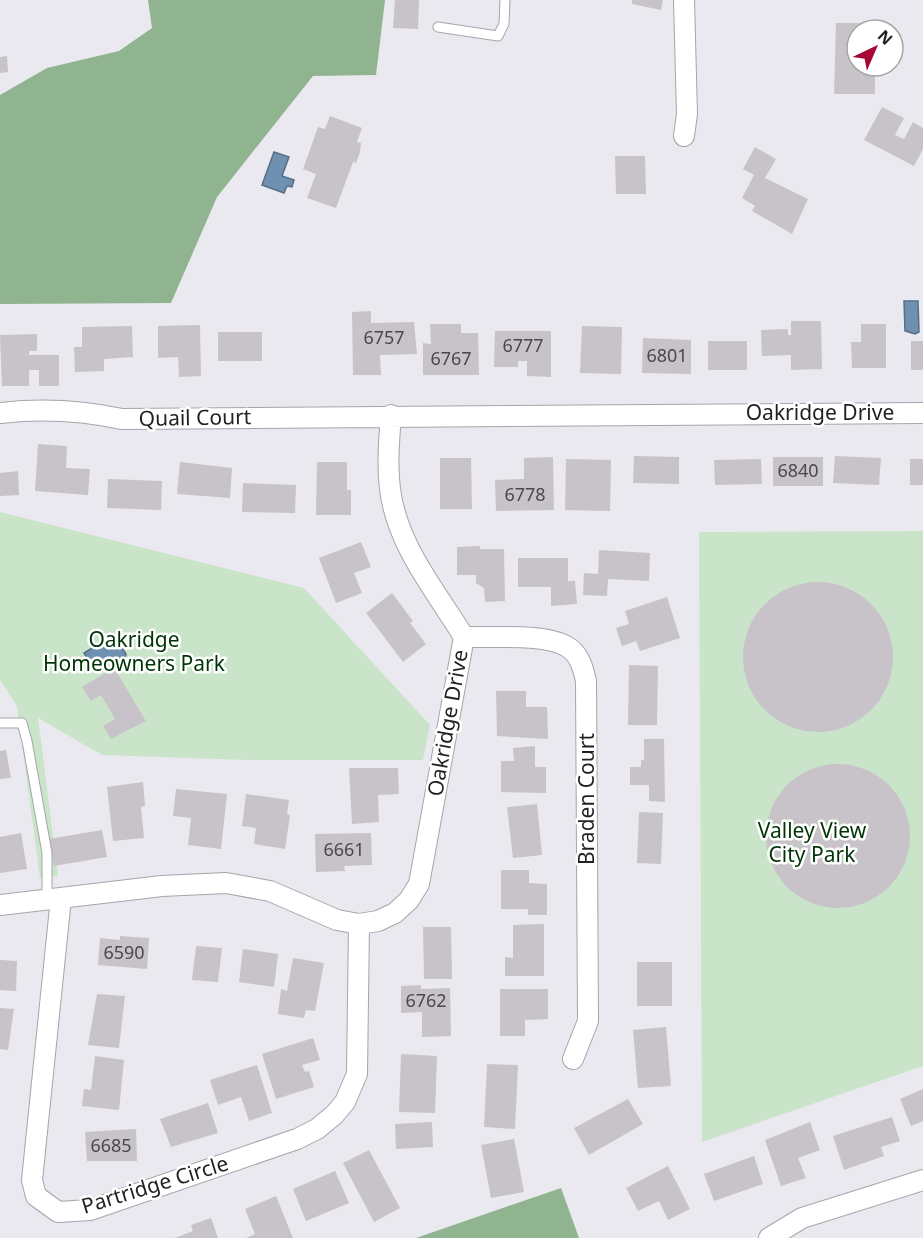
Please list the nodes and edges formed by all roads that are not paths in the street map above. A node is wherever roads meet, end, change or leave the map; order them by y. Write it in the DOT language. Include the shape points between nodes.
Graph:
graph roads {
  1 [pos="505,0"];
  2 [pos="684,0"];
  3 [pos="438,27"];
  4 [pos="684,136"];
  5 [pos="0,413"];
  6 [pos="923,413"];
  7 [pos="391,415"];
  8 [pos="464,638"];
  9 [pos="0,723"];
  10 [pos="54,899"];
  11 [pos="0,905"];
  12 [pos="359,924"];
  13 [pos="573,1059"];
  14 [pos="923,1180"];
  15 [pos="769,1238"];
  1 -- 3 [label="lane" via="504,24 498,36"];
  2 -- 4 [label="street"];
  5 -- 7 [label="street, Quail Court" via="39,409 83,411 122,419"];
  6 -- 7 [label="street, Oakridge Drive"];
  7 -- 8 [label="street, Oakridge Drive" via="388,452 395,512 421,570"];
  8 -- 12 [label="street, Oakridge Drive" via="419,884 395,913"];
  8 -- 13 [label="street, Braden Court" via="547,639 567,646 581,662 586,681 588,1021"];
  9 -- 10 [label="lane" via="22,723"];
  10 -- 11 [label="street, Oakridge Drive"];
  10 -- 12 [label="street, Oakridge Drive" via="201,882 226,883 270,891 337,920"];
  10 -- 12 [label="street, Partridge Circle" via="33,1180 36,1196 58,1212 90,1210 297,1139 334,1115 345,1102 357,1074"];
  14 -- 15 [label="street" via="802,1218"];
}
